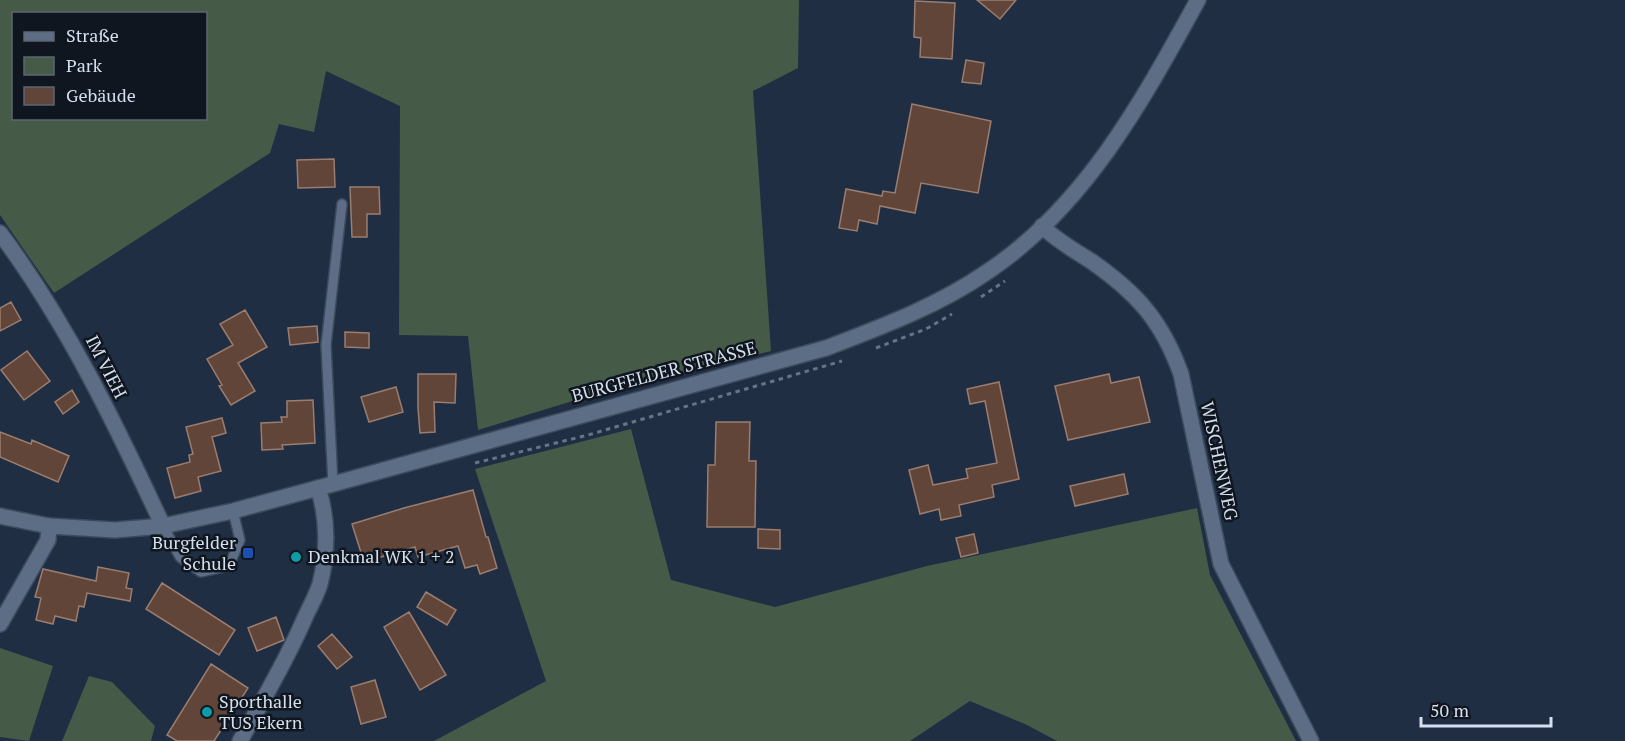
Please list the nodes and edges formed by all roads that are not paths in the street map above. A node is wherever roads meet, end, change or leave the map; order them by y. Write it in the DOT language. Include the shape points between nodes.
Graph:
graph roads {
  1 [pos="1198,0"];
  2 [pos="342,204"];
  3 [pos="1042,226"];
  4 [pos="0,233"];
  5 [pos="326,486"];
  6 [pos="233,511"];
  7 [pos="0,516"];
  8 [pos="49,526"];
  9 [pos="164,526"];
  10 [pos="0,624"];
  11 [pos="240,741"];
  12 [pos="1311,741"];
  1 -- 3 [label="street, BURGFELDER STRASSE" via="1107,152 1082,186"];
  2 -- 5 [label="lane" via="326,345"];
  3 -- 5 [label="street, BURGFELDER STRASSE" via="988,272 963,287 886,326 826,348"];
  3 -- 12 [label="street, WISCHENWEG" via="1118,280 1143,304 1173,352 1221,564"];
  4 -- 9 [label="street, IM VIEH" via="60,321"];
  5 -- 6 [label="street, BURGFELDER STRASSE"];
  5 -- 11 [label="street" via="325,555 320,585"];
  6 -- 9 [label="street, BURGFELDER STRASSE"];
  6 -- 9 [label="lane" via="240,540 229,566 220,568 201,572 180,557"];
  7 -- 8 [label="street, BURGFELDER STRASSE"];
  8 -- 9 [label="street, BURGFELDER STRASSE" via="114,530"];
  8 -- 10 [label="street" via="48,540"];
}
